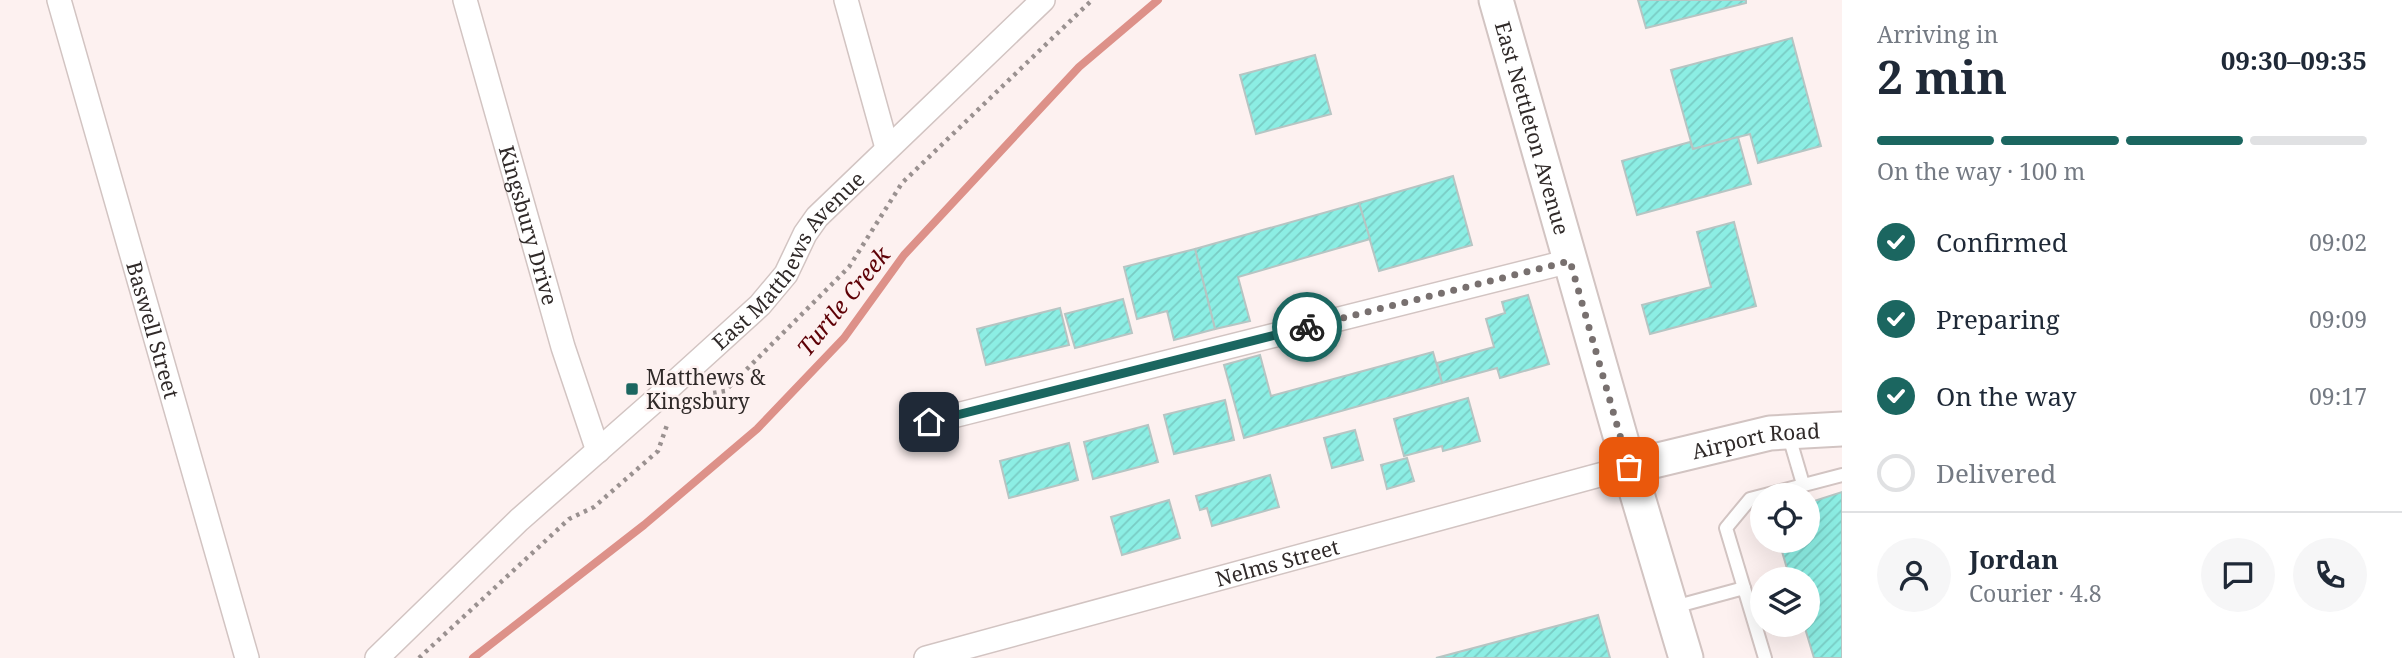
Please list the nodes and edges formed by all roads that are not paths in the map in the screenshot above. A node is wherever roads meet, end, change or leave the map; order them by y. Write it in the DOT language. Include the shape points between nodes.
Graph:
graph roads {
  1 [pos="59,0"];
  2 [pos="465,0"];
  3 [pos="846,0"];
  4 [pos="1043,0"];
  5 [pos="1496,0"];
  6 [pos="887,148"];
  7 [pos="1570,261"];
  8 [pos="929,422"];
  9 [pos="1842,429"];
  10 [pos="1788,432"];
  11 [pos="598,451"];
  12 [pos="1629,467"];
  13 [pos="1842,475"];
  14 [pos="1803,483"];
  15 [pos="1807,483"];
  16 [pos="1750,500"];
  17 [pos="1744,587"];
  18 [pos="1671,608"];
  19 [pos="247,658"];
  20 [pos="377,658"];
  21 [pos="926,658"];
  22 [pos="1686,658"];
  23 [pos="1765,658"];
  1 -- 19 [label="street, Baswell Street"];
  2 -- 11 [label="street, Kingsbury Drive" via="563,346"];
  3 -- 6 [label="street"];
  4 -- 6 [label="street, East Matthews Avenue"];
  5 -- 7 [label="main road, East Nettleton Avenue"];
  6 -- 11 [label="street, East Matthews Avenue" via="817,216 786,274 760,305"];
  7 -- 8 [label="street"];
  7 -- 12 [label="main road, East Nettleton Avenue"];
  9 -- 10 [label="main road, Airport Road"];
  10 -- 12 [label="main road, Airport Road"];
  10 -- 14 [label="lane"];
  11 -- 20 [label="street, East Matthews Avenue" via="519,520"];
  12 -- 18 [label="main road, East Nettleton Avenue"];
  12 -- 21 [label="street, Nelms Street"];
  13 -- 15 [label="lane"];
  16 -- 17 [label="lane" via="1726,528"];
  17 -- 18 [label="lane"];
  17 -- 23 [label="lane"];
  18 -- 22 [label="main road, East Nettleton Avenue"];
}
